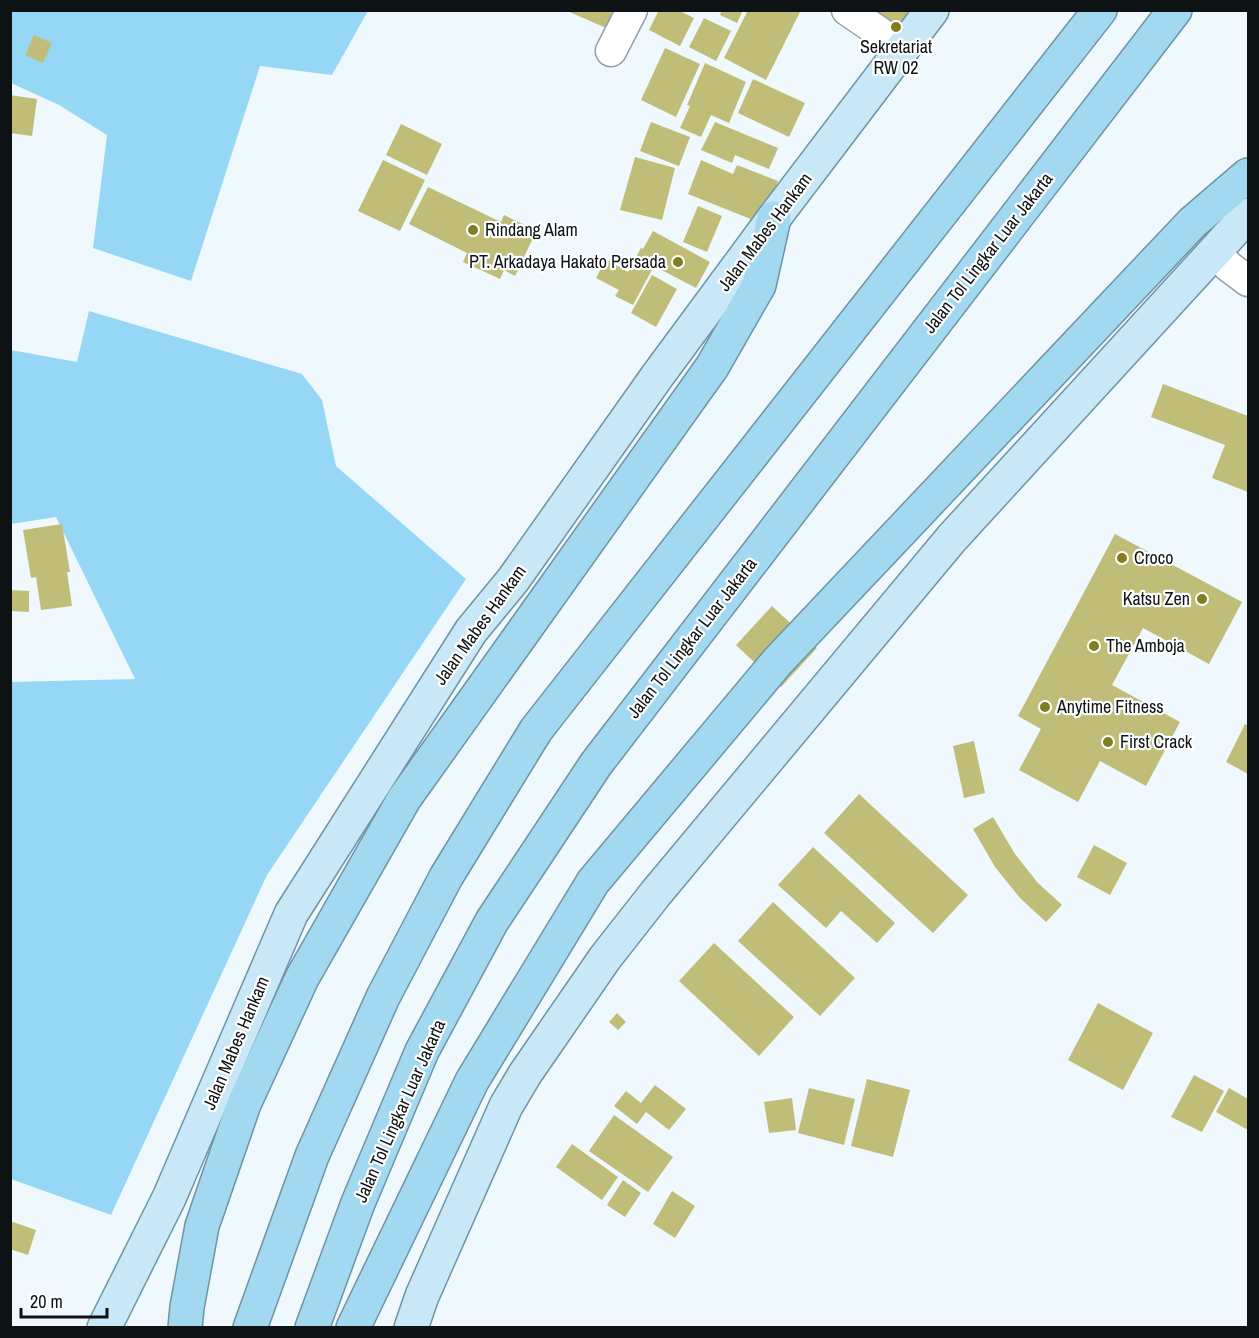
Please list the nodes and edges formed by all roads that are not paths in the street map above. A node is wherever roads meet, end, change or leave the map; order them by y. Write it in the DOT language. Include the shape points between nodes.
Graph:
graph roads {
  1 [pos="632,10"];
  2 [pos="847,10"];
  3 [pos="932,10"];
  4 [pos="1100,10"];
  5 [pos="1175,10"];
  6 [pos="904,49"];
  7 [pos="611,51"];
  8 [pos="1248,175"];
  9 [pos="1248,215"];
  10 [pos="774,218"];
  11 [pos="1215,252"];
  12 [pos="1248,281"];
  13 [pos="104,1328"];
  14 [pos="185,1328"];
  15 [pos="250,1328"];
  16 [pos="312,1328"];
  17 [pos="353,1328"];
  18 [pos="411,1328"];
  1 -- 7 [label="street"];
  2 -- 6 [label="street"];
  3 -- 6 [label="main road, Jalan Mabes Hankam"];
  4 -- 15 [label="highway" via="536,730 446,877 383,997 312,1156"];
  5 -- 16 [label="highway, Jalan Tol Lingkar Luar Jakarta" via="596,764 492,921 422,1051 358,1203"];
  6 -- 10 [label="main road, Jalan Mabes Hankam"];
  8 -- 17 [label="highway" via="1192,223 778,661 592,882 471,1081"];
  9 -- 11 [label="main road"];
  10 -- 13 [label="main road, Jalan Mabes Hankam" via="513,579 471,631 291,914 169,1198"];
  10 -- 14 [label="highway" via="759,285 712,367 404,799 302,978 244,1104 202,1226"];
  11 -- 12 [label="street"];
  11 -- 18 [label="main road" via="952,538 606,958 506,1106"];
}
